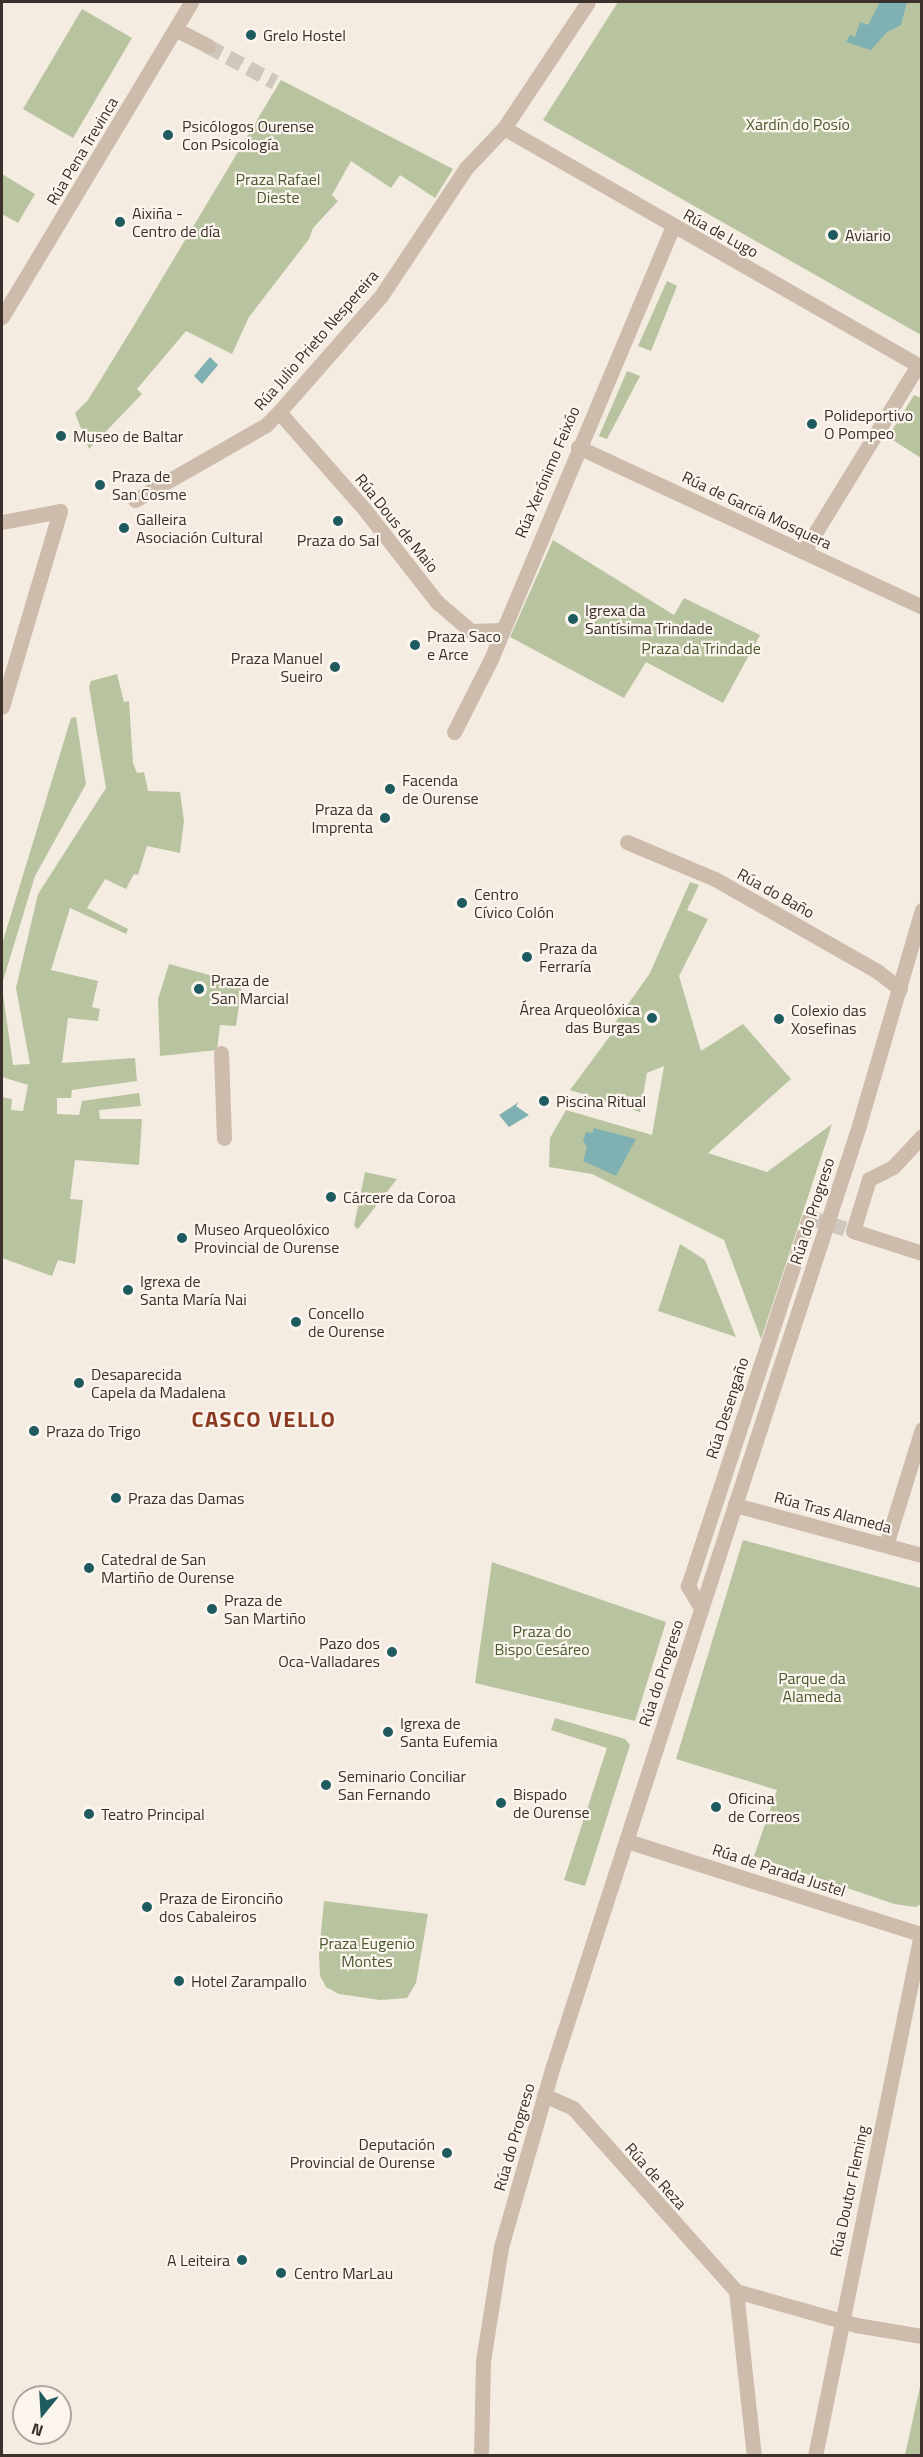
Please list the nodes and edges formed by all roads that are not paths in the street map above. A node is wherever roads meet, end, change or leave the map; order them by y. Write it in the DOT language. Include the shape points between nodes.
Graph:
graph roads {
  1 [pos="191,2"];
  2 [pos="588,2"];
  3 [pos="177,30"];
  4 [pos="208,46"];
  5 [pos="504,128"];
  6 [pos="673,226"];
  7 [pos="2,317"];
  8 [pos="920,365"];
  9 [pos="279,412"];
  10 [pos="578,447"];
  11 [pos="135,500"];
  12 [pos="2,522"];
  13 [pos="804,551"];
  14 [pos="921,607"];
  15 [pos="501,630"];
  16 [pos="2,707"];
  17 [pos="454,732"];
  18 [pos="627,842"];
  19 [pos="921,910"];
  20 [pos="900,988"];
  21 [pos="221,1053"];
  22 [pos="921,1136"];
  23 [pos="224,1138"];
  24 [pos="809,1217"];
  25 [pos="921,1253"];
  26 [pos="921,1429"];
  27 [pos="735,1505"];
  28 [pos="886,1545"];
  29 [pos="921,1555"];
  30 [pos="701,1608"];
  31 [pos="627,1841"];
  32 [pos="921,1934"];
  33 [pos="544,2095"];
  34 [pos="736,2291"];
  35 [pos="839,2319"];
  36 [pos="921,2336"];
  37 [pos="481,2456"];
  38 [pos="754,2456"];
  39 [pos="814,2456"];
  1 -- 3 [label="street, Rúa Pena Trevinca"];
  2 -- 5 [label="street, Rúa Julio Prieto Nespereira"];
  3 -- 4 [label="street"];
  3 -- 7 [label="street, Rúa Pena Trevinca"];
  5 -- 6 [label="street, Rúa de Lugo"];
  5 -- 9 [label="street, Rúa Julio Prieto Nespereira" via="466,168 381,296"];
  6 -- 8 [label="street, Rúa de Lugo"];
  6 -- 10 [label="street, Rúa Xerónimo Feixóo"];
  8 -- 13 [label="street"];
  9 -- 11 [label="street, Rúa Julio Prieto Nespereira" via="266,425"];
  9 -- 15 [label="street, Rúa Dous de Maio" via="365,510 437,603 471,631"];
  10 -- 13 [label="street, Rúa de García Mosquera"];
  10 -- 15 [label="street, Rúa Xerónimo Feixóo"];
  12 -- 16 [label="street" via="60,511"];
  13 -- 14 [label="street, Rúa de García Mosquera"];
  15 -- 17 [label="street, Rúa Xerónimo Feixóo"];
  18 -- 20 [label="street, Rúa do Baño" via="715,879"];
  19 -- 20 [label="street, Rúa do Progreso"];
  20 -- 27 [label="street, Rúa do Progreso, bridge"];
  21 -- 23 [label="street"];
  22 -- 25 [label="street" via="892,1167 869,1179 853,1231"];
  24 -- 30 [label="street, Rúa Desengaño" via="688,1586"];
  26 -- 28 [label="street"];
  27 -- 28 [label="street, Rúa Tras Alameda"];
  27 -- 30 [label="street, Rúa do Progreso"];
  28 -- 29 [label="street, Rúa Tras Alameda"];
  30 -- 31 [label="street, Rúa do Progreso"];
  31 -- 32 [label="street, Rúa de Parada Justel"];
  31 -- 33 [label="street, Rúa do Progreso"];
  32 -- 35 [label="street, Rúa Doutor Fleming"];
  33 -- 34 [label="street, Rúa de Reza" via="573,2108"];
  33 -- 37 [label="street, Rúa do Progreso" via="501,2247 489,2312 479,2407"];
  34 -- 35 [label="street"];
  34 -- 38 [label="street"];
  35 -- 36 [label="street"];
  35 -- 39 [label="street, Rúa Doutor Fleming"];
}
